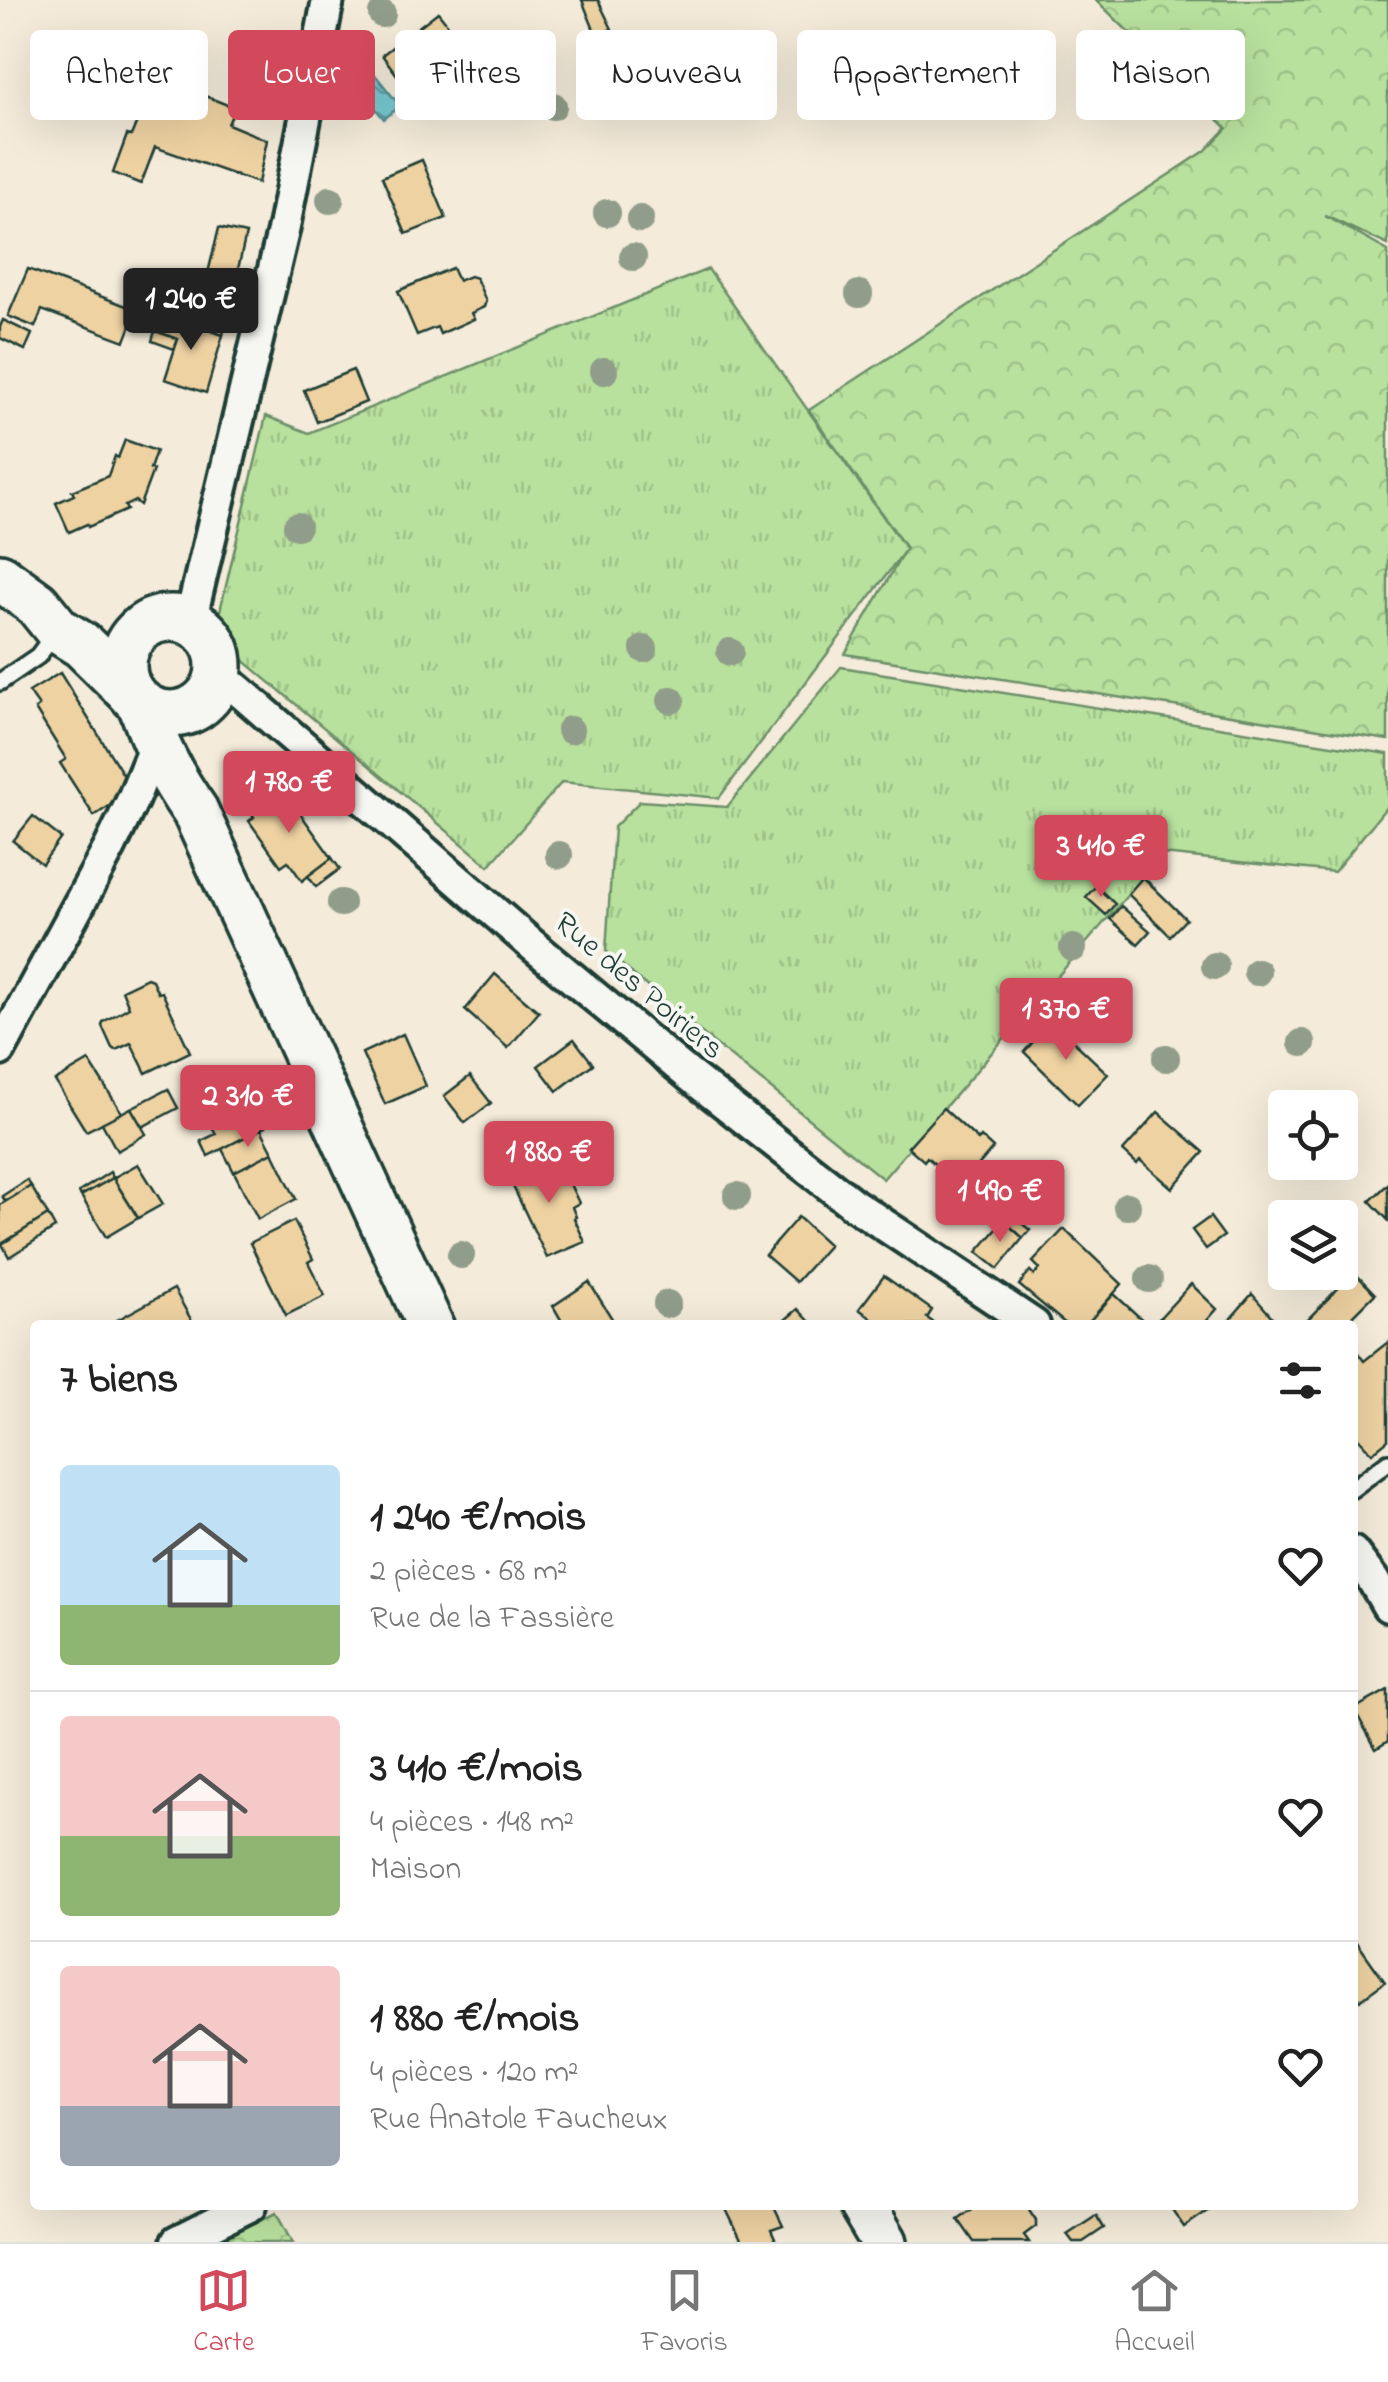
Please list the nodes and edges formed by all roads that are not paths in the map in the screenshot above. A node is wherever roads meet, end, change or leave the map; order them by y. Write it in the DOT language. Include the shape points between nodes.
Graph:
graph roads {
  1 [pos="328,0"];
  2 [pos="0,578"];
  3 [pos="48,617"];
  4 [pos="190,622"];
  5 [pos="146,625"];
  6 [pos="0,682"];
  7 [pos="201,697"];
  8 [pos="142,714"];
  9 [pos="195,811"];
  10 [pos="0,1050"];
  11 [pos="428,1320"];
  12 [pos="1027,1320"];
  13 [pos="1388,1462"];
  14 [pos="1358,1484"];
  15 [pos="1358,1560"];
  16 [pos="1388,1606"];
  17 [pos="242,2210"];
  18 [pos="865,2210"];
  19 [pos="176,2242"];
  20 [pos="884,2242"];
  1 -- 4 [label="street" via="284,227"];
  2 -- 3 [label="main road"];
  3 -- 5 [label="main road"];
  3 -- 6 [label="lane" via="38,656"];
  3 -- 8 [label="main road"];
  4 -- 5 [label="main road" via="175,618"];
  4 -- 7 [label="main road" via="214,644 219,660"];
  5 -- 8 [label="main road" via="123,663"];
  7 -- 8 [label="main road" via="170,714"];
  7 -- 9 [label="main road" via="185,756"];
  7 -- 12 [label="street, Rue des Poiriers" via="236,688 690,1075 853,1204"];
  8 -- 9 [label="main road"];
  8 -- 10 [label="street" via="133,799"];
  9 -- 11 [label="main road"];
  13 -- 14 [label="lane"];
  15 -- 16 [label="street"];
  17 -- 19 [label="street"];
  18 -- 20 [label="main road"];
}
